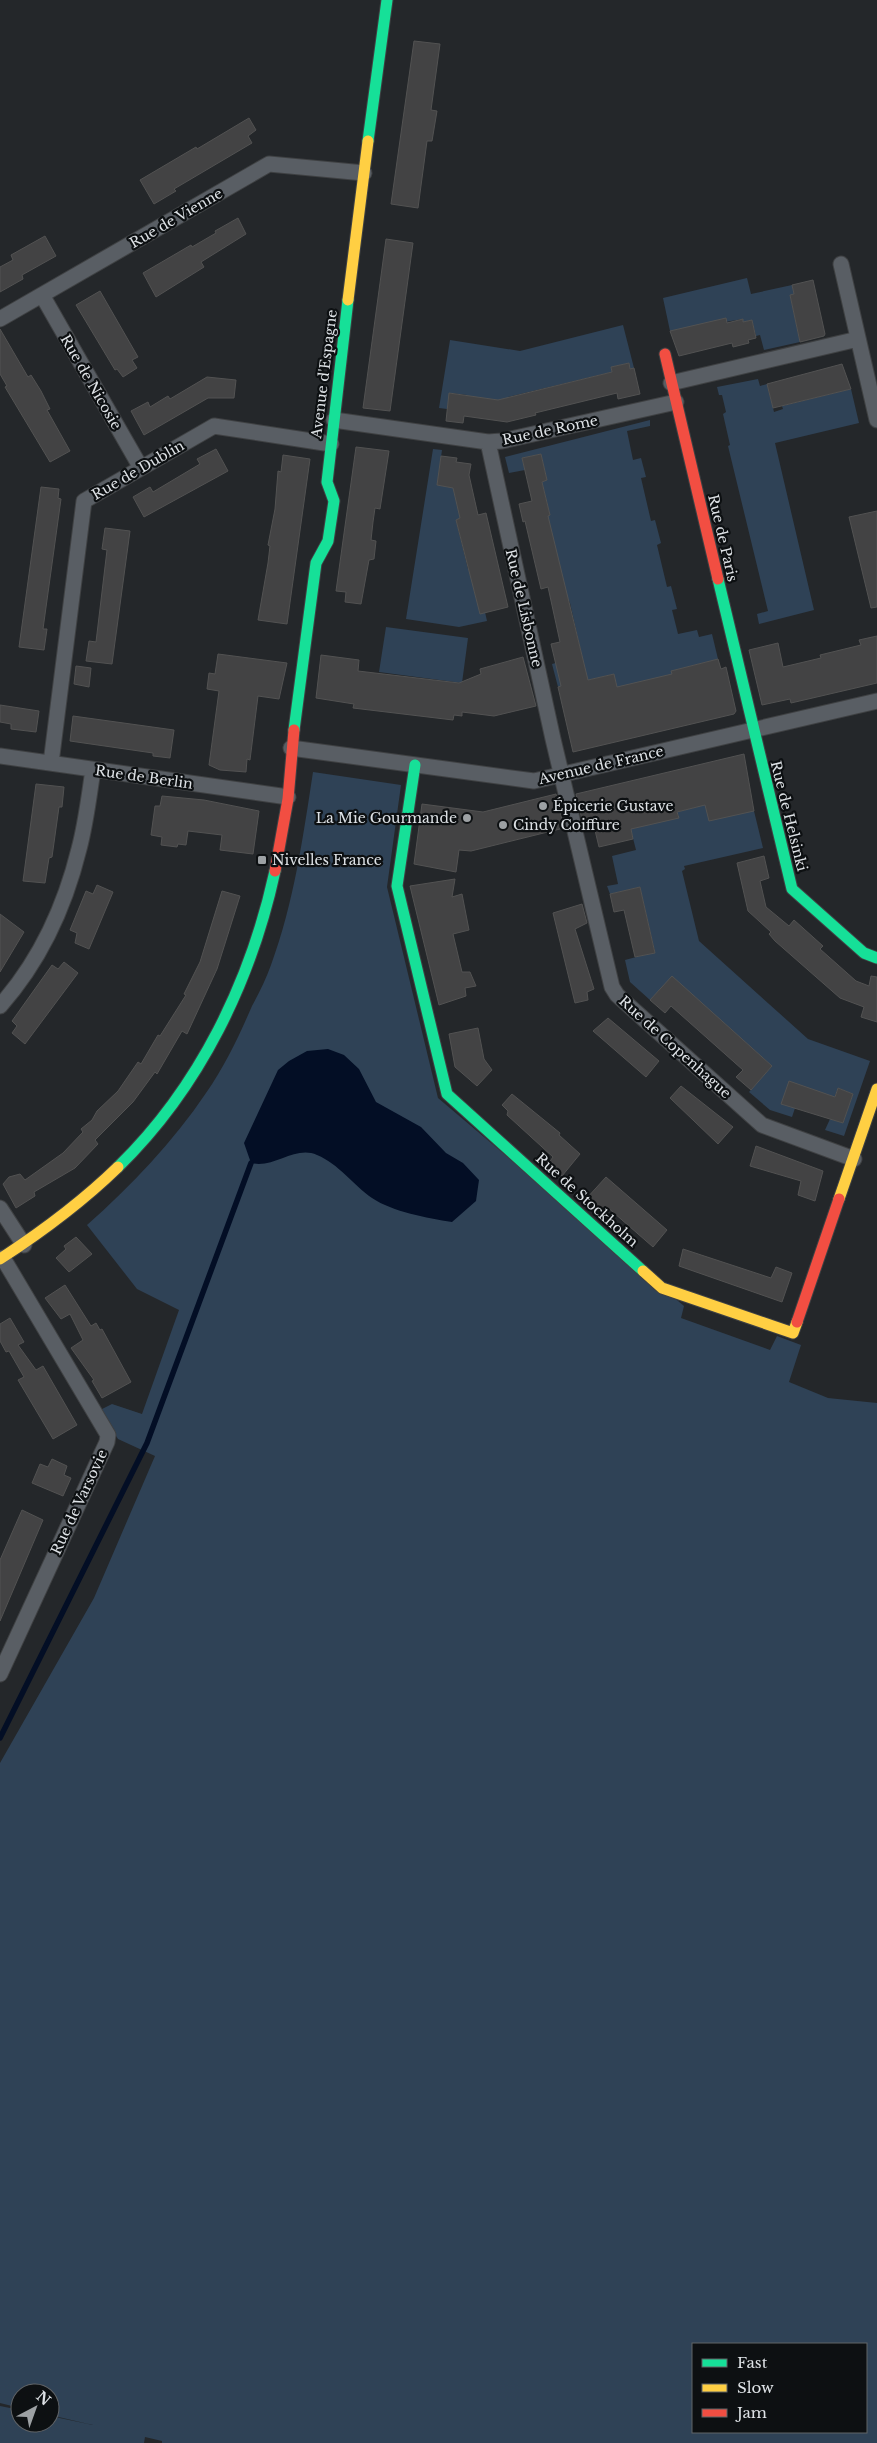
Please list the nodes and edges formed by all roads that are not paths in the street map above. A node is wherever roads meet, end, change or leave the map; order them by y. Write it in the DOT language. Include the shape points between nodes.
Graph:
graph roads {
  1 [pos="387,0"];
  2 [pos="364,173"];
  3 [pos="841,264"];
  4 [pos="42,295"];
  5 [pos="0,319"];
  6 [pos="858,339"];
  7 [pos="665,354"];
  8 [pos="671,383"];
  9 [pos="676,402"];
  10 [pos="334,420"];
  11 [pos="877,420"];
  12 [pos="488,442"];
  13 [pos="331,444"];
  14 [pos="141,468"];
  15 [pos="877,701"];
  16 [pos="753,730"];
  17 [pos="292,748"];
  18 [pos="0,756"];
  19 [pos="51,763"];
  20 [pos="415,765"];
  21 [pos="93,770"];
  22 [pos="562,775"];
  23 [pos="288,797"];
  24 [pos="877,958"];
  25 [pos="0,1006"];
  26 [pos="877,1089"];
  27 [pos="854,1158"];
  28 [pos="0,1208"];
  29 [pos="24,1245"];
  30 [pos="1,1259"];
  31 [pos="0,1674"];
  1 -- 2 [label="street, Avenue d'Espagne"];
  2 -- 4 [label="street, Rue de Vienne" via="269,164"];
  2 -- 10 [label="street, Avenue d'Espagne"];
  3 -- 6 [label="street"];
  4 -- 5 [label="street, Rue de Vienne"];
  4 -- 14 [label="street, Rue de Nicosie"];
  6 -- 8 [label="street"];
  6 -- 11 [label="street"];
  7 -- 8 [label="street, Rue de Paris"];
  8 -- 9 [label="street, Rue de Paris"];
  9 -- 12 [label="street, Rue de Rome"];
  9 -- 16 [label="street, Rue de Paris"];
  10 -- 12 [label="street, Rue de Rome"];
  10 -- 13 [label="street, Avenue d'Espagne"];
  12 -- 22 [label="street, Rue de Lisbonne"];
  13 -- 14 [label="street, Rue de Dublin" via="214,426"];
  13 -- 17 [label="street, Avenue d'Espagne" via="327,482 334,501 328,541 316,563"];
  14 -- 19 [label="street, Rue de Dublin" via="84,501"];
  15 -- 16 [label="street, Avenue de France"];
  16 -- 22 [label="street, Avenue de France"];
  16 -- 24 [label="street, Rue de Helsinki" via="792,888 864,953"];
  17 -- 20 [label="street, Avenue de France"];
  17 -- 23 [label="street, Avenue d'Espagne"];
  18 -- 19 [label="street, Rue de Berlin"];
  19 -- 21 [label="street, Rue de Berlin"];
  20 -- 22 [label="street, Avenue de France" via="534,781"];
  20 -- 27 [label="street, Rue de Stockholm" via="397,886 446,1094 662,1288 793,1333"];
  21 -- 23 [label="street, Rue de Berlin"];
  21 -- 25 [label="street" via="80,848 69,886 39,952"];
  22 -- 27 [label="street, Rue de Copenhague" via="612,986 617,995 762,1125"];
  23 -- 29 [label="street, Avenue d'Espagne" via="264,918 240,985 204,1057 178,1098 134,1151 75,1208"];
  26 -- 27 [label="street, Rue de Stockholm"];
  28 -- 29 [label="street"];
  29 -- 30 [label="street, Avenue d'Espagne"];
  30 -- 31 [label="street, Rue de Varsovie" via="108,1435"];
}
